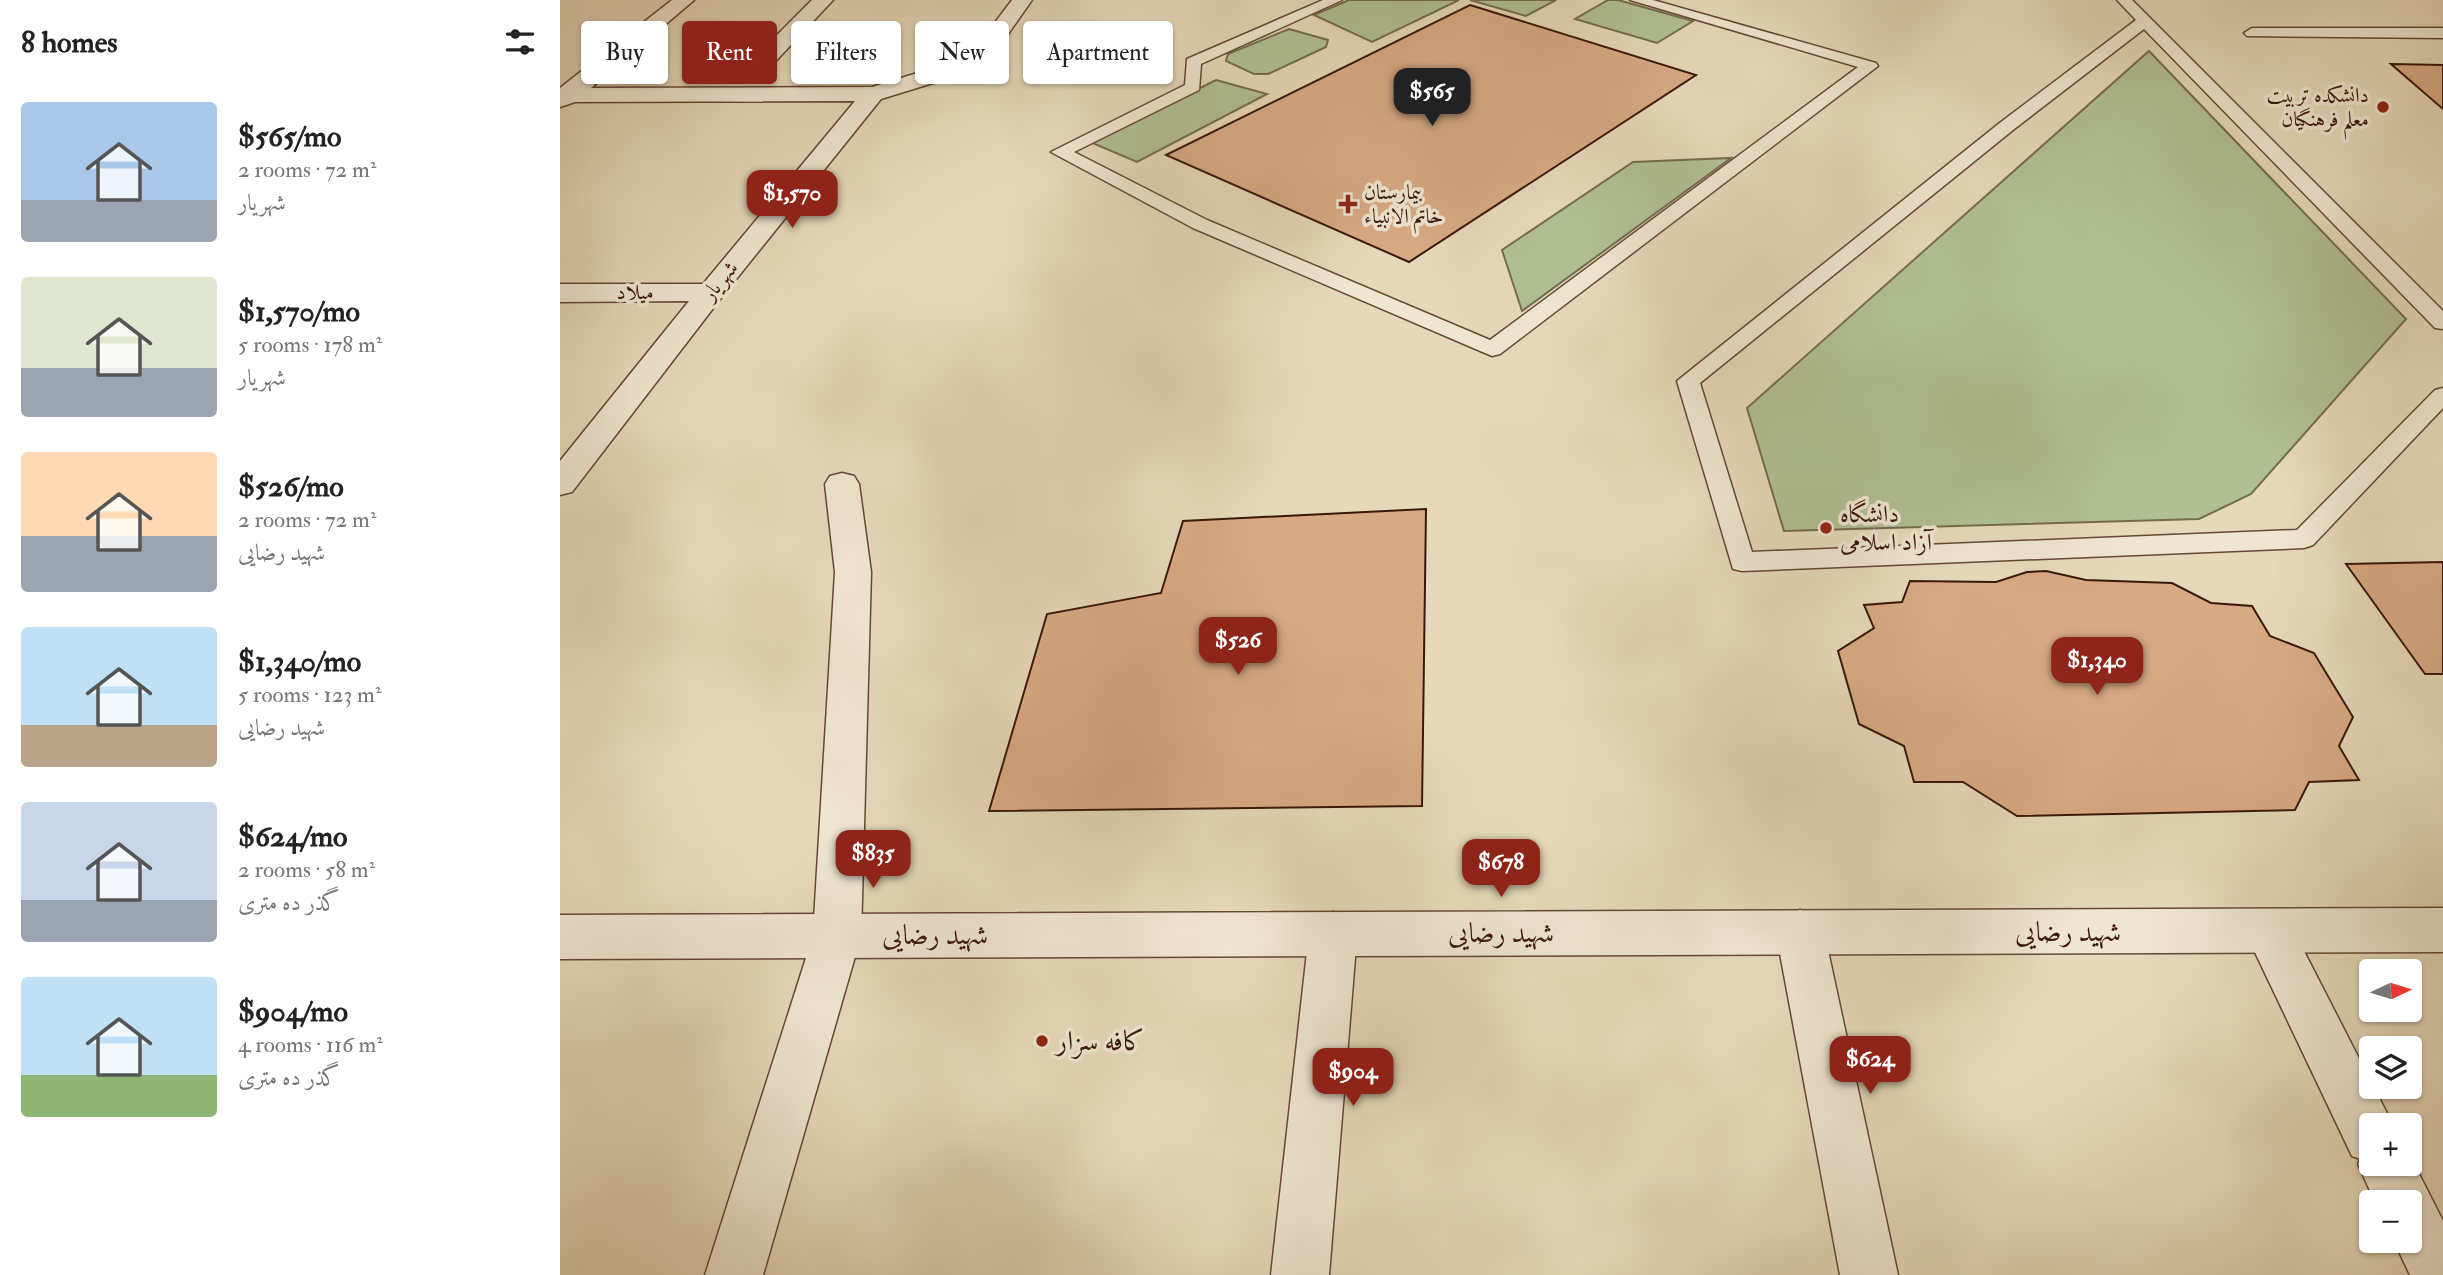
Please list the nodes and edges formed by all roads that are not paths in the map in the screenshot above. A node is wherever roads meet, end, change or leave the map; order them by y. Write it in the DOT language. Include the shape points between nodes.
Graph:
graph roads {
  1 [pos="684,0"];
  2 [pos="822,0"];
  3 [pos="1022,0"];
  4 [pos="1335,0"];
  5 [pos="1637,0"];
  6 [pos="2124,0"];
  7 [pos="2143,22"];
  8 [pos="2252,33"];
  9 [pos="2443,33"];
  10 [pos="777,47"];
  11 [pos="873,94"];
  12 [pos="563,97"];
  13 [pos="711,292"];
  14 [pos="560,293"];
  15 [pos="2443,323"];
  16 [pos="2443,395"];
  17 [pos="560,484"];
  18 [pos="842,484"];
  19 [pos="2443,930"];
  20 [pos="2269,931"];
  21 [pos="1800,932"];
  22 [pos="1333,934"];
  23 [pos="837,936"];
  24 [pos="560,937"];
  25 [pos="2359,1113"];
  26 [pos="2422,1238"];
  27 [pos="734,1275"];
  28 [pos="1300,1275"];
  29 [pos="1869,1275"];
  30 [pos="2440,1275"];
  1 -- 12 [label="street"];
  2 -- 10 [label="street"];
  3 -- 11 [label="street" via="977,62"];
  4 -- 5 [label="lane" via="1193,62 1193,87 1060,152 1200,224 1492,349 1871,66"];
  6 -- 7 [label="lane"];
  7 -- 15 [label="lane"];
  7 -- 16 [label="lane" via="1688,381 1742,562 2304,539"];
  8 -- 9 [label="lane"];
  11 -- 12 [label="street"];
  11 -- 13 [label="street, شهریار"];
  13 -- 14 [label="street, میلاد"];
  13 -- 17 [label="street, شهریار"];
  18 -- 23 [label="street" via="853,572"];
  19 -- 20 [label="street, شهید رضایی"];
  20 -- 21 [label="street, شهید رضایی"];
  20 -- 25 [label="street"];
  21 -- 22 [label="street, شهید رضایی"];
  21 -- 29 [label="street"];
  22 -- 23 [label="street, شهید رضایی"];
  22 -- 28 [label="street"];
  23 -- 24 [label="street, شهید رضایی"];
  23 -- 27 [label="street"];
  26 -- 30 [label="street"];
}
